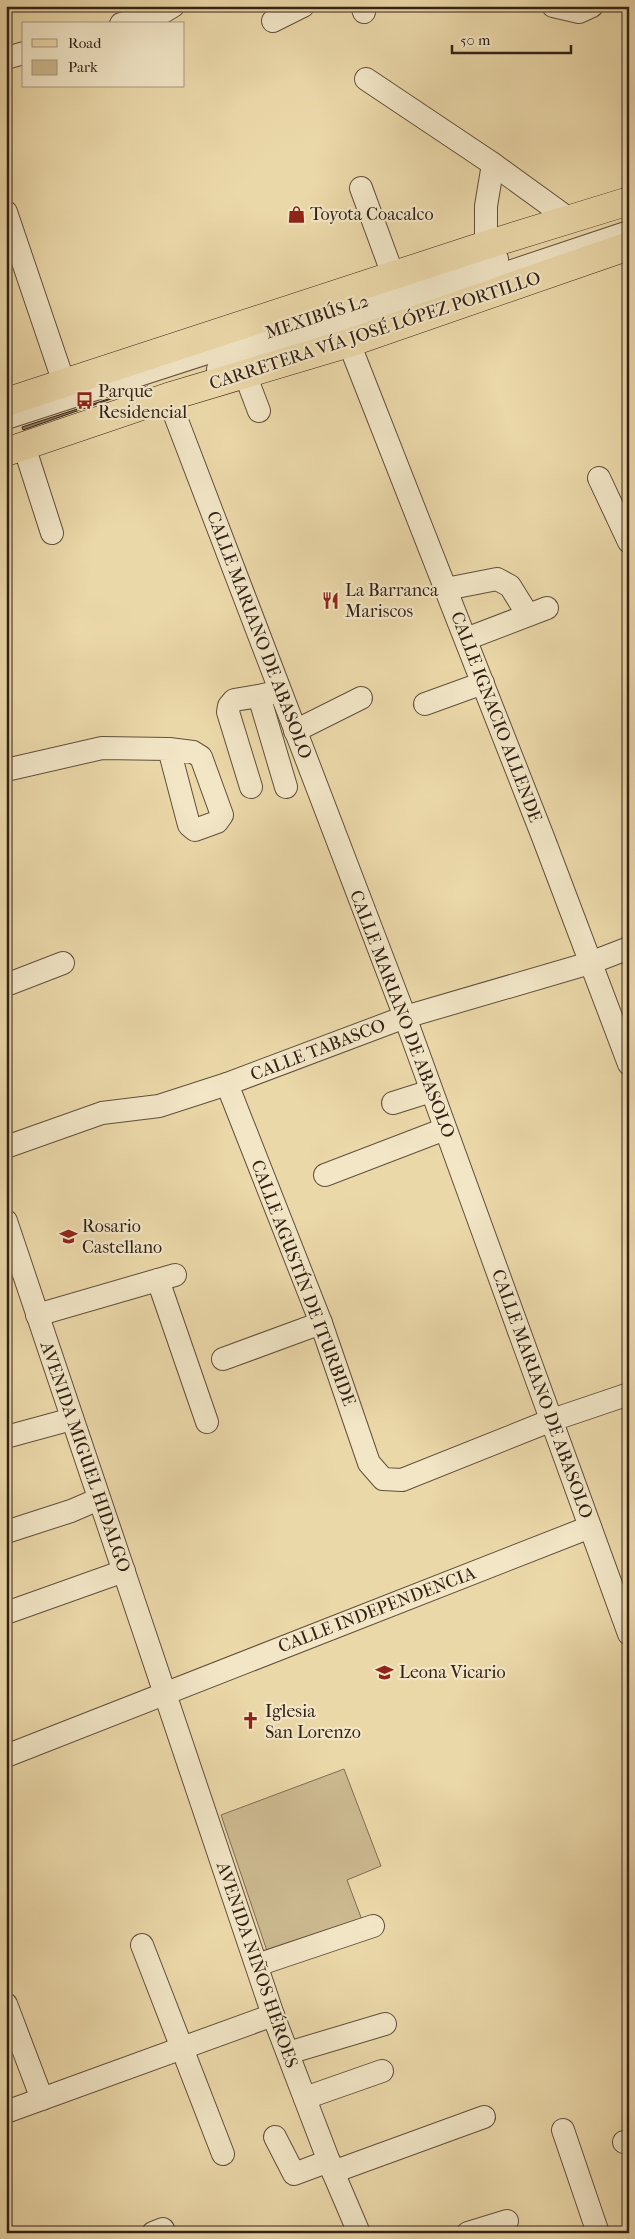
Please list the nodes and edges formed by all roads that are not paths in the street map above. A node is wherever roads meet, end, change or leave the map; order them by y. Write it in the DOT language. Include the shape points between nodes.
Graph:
graph roads {
  1 [pos="172,6"];
  2 [pos="303,6"];
  3 [pos="553,6"];
  4 [pos="592,6"];
  5 [pos="273,21"];
  6 [pos="128,22"];
  7 [pos="22,53"];
  8 [pos="6,58"];
  9 [pos="366,79"];
  10 [pos="493,164"];
  11 [pos="361,188"];
  12 [pos="629,193"];
  13 [pos="629,201"];
  14 [pos="6,212"];
  15 [pos="629,217"];
  16 [pos="570,219"];
  17 [pos="629,232"];
  18 [pos="11,240"];
  19 [pos="486,245"];
  20 [pos="629,246"];
  21 [pos="629,251"];
  22 [pos="581,263"];
  23 [pos="393,275"];
  24 [pos="349,342"];
  25 [pos="245,374"];
  26 [pos="64,383"];
  27 [pos="168,397"];
  28 [pos="6,402"];
  29 [pos="260,411"];
  30 [pos="6,418"];
  31 [pos="12,446"];
  32 [pos="599,478"];
  33 [pos="52,534"];
  34 [pos="629,542"];
  35 [pos="446,589"];
  36 [pos="466,639"];
  37 [pos="483,683"];
  38 [pos="270,694"];
  39 [pos="361,698"];
  40 [pos="425,704"];
  41 [pos="295,731"];
  42 [pos="169,749"];
  43 [pos="6,770"];
  44 [pos="251,787"];
  45 [pos="286,787"];
  46 [pos="629,948"];
  47 [pos="63,963"];
  48 [pos="590,963"];
  49 [pos="6,984"];
  50 [pos="405,1017"];
  51 [pos="629,1064"];
  52 [pos="227,1084"];
  53 [pos="431,1091"];
  54 [pos="393,1103"];
  55 [pos="445,1129"];
  56 [pos="6,1147"];
  57 [pos="325,1175"];
  58 [pos="6,1221"];
  59 [pos="37,1315"];
  60 [pos="321,1323"];
  61 [pos="223,1359"];
  62 [pos="629,1394"];
  63 [pos="72,1419"];
  64 [pos="552,1420"];
  65 [pos="207,1422"];
  66 [pos="6,1437"];
  67 [pos="99,1499"];
  68 [pos="590,1527"];
  69 [pos="6,1532"];
  70 [pos="124,1571"];
  71 [pos="6,1613"];
  72 [pos="628,1628"];
  73 [pos="164,1693"];
  74 [pos="6,1756"];
  75 [pos="373,1926"];
  76 [pos="142,1945"];
  77 [pos="257,1965"];
  78 [pos="6,2004"];
  79 [pos="273,2015"];
  80 [pos="385,2024"];
  81 [pos="182,2049"];
  82 [pos="288,2053"];
  83 [pos="382,2071"];
  84 [pos="305,2098"];
  85 [pos="42,2099"];
  86 [pos="6,2112"];
  87 [pos="484,2117"];
  88 [pos="564,2130"];
  89 [pos="274,2137"];
  90 [pos="223,2154"];
  91 [pos="331,2166"];
  92 [pos="507,2221"];
  93 [pos="360,2233"];
  94 [pos="468,2233"];
  95 [pos="598,2233"];
  1 -- 6 [label="street" via="163,12"];
  2 -- 5 [label="street"];
  3 -- 4 [label="street" via="579,12"];
  7 -- 8 [label="street"];
  9 -- 10 [label="street"];
  10 -- 16 [label="street"];
  10 -- 19 [label="street" via="486,206"];
  11 -- 23 [label="street"];
  12 -- 16 [label="main road"];
  13 -- 16 [label="main road"];
  14 -- 18 [label="street"];
  15 -- 30 [label="street, MEXIBÚS L2"];
  16 -- 19 [label="main road"];
  17 -- 31 [label="street, MEXIBÚS L2"];
  18 -- 26 [label="street"];
  19 -- 23 [label="main road"];
  20 -- 22 [label="main road, CARRETERA VÍA JOSÉ LÓPEZ PORTILLO"];
  21 -- 22 [label="main road"];
  22 -- 24 [label="main road, CARRETERA VÍA JOSÉ LÓPEZ PORTILLO"];
  23 -- 26 [label="main road"];
  24 -- 25 [label="main road, CARRETERA VÍA JOSÉ LÓPEZ PORTILLO"];
  24 -- 35 [label="street, CALLE IGNACIO ALLENDE"];
  25 -- 27 [label="main road, CARRETERA VÍA JOSÉ LÓPEZ PORTILLO"];
  25 -- 29 [label="street"];
  26 -- 28 [label="main road"];
  27 -- 31 [label="main road, CARRETERA VÍA JOSÉ LÓPEZ PORTILLO"];
  27 -- 38 [label="street, CALLE MARIANO DE ABASOLO"];
  31 -- 33 [label="street"];
  32 -- 34 [label="street"];
  35 -- 36 [label="street, CALLE IGNACIO ALLENDE"];
  35 -- 36 [label="street" via="497,579 538,611"];
  36 -- 37 [label="street, CALLE IGNACIO ALLENDE"];
  37 -- 40 [label="street"];
  37 -- 48 [label="street, CALLE IGNACIO ALLENDE"];
  38 -- 41 [label="street, CALLE MARIANO DE ABASOLO"];
  38 -- 44 [label="street" via="234,700 229,706 228,712"];
  38 -- 45 [label="street"];
  39 -- 41 [label="street"];
  41 -- 50 [label="street, CALLE MARIANO DE ABASOLO"];
  42 -- 43 [label="street" via="102,748"];
  46 -- 48 [label="street, CALLE TABASCO"];
  47 -- 49 [label="street"];
  48 -- 50 [label="street, CALLE TABASCO"];
  48 -- 51 [label="street, CALLE IGNACIO ALLENDE"];
  50 -- 52 [label="street, CALLE TABASCO"];
  50 -- 53 [label="street, CALLE MARIANO DE ABASOLO"];
  52 -- 56 [label="street, CALLE TABASCO" via="159,1106 102,1113"];
  52 -- 60 [label="street, CALLE AGUSTÍN DE ITURBIDE"];
  53 -- 54 [label="street"];
  53 -- 55 [label="street, CALLE MARIANO DE ABASOLO"];
  55 -- 57 [label="street"];
  55 -- 64 [label="street, CALLE MARIANO DE ABASOLO"];
  58 -- 59 [label="street, AVENIDA MIGUEL HIDALGO"];
  59 -- 63 [label="street, AVENIDA MIGUEL HIDALGO"];
  59 -- 65 [label="street" via="167,1278"];
  60 -- 61 [label="street"];
  60 -- 64 [label="street, CALLE AGUSTÍN DE ITURBIDE" via="369,1463 383,1479 402,1480"];
  62 -- 64 [label="street"];
  63 -- 66 [label="street"];
  63 -- 67 [label="street, AVENIDA MIGUEL HIDALGO"];
  64 -- 68 [label="street, CALLE MARIANO DE ABASOLO"];
  67 -- 69 [label="street"];
  67 -- 70 [label="street, AVENIDA MIGUEL HIDALGO"];
  68 -- 72 [label="street, CALLE MARIANO DE ABASOLO"];
  68 -- 73 [label="street, CALLE INDEPENDENCIA"];
  70 -- 71 [label="street"];
  70 -- 73 [label="street, AVENIDA MIGUEL HIDALGO"];
  73 -- 74 [label="street, CALLE INDEPENDENCIA"];
  73 -- 77 [label="street, AVENIDA NIÑOS HÉROES"];
  75 -- 77 [label="street"];
  76 -- 81 [label="street"];
  77 -- 79 [label="street, AVENIDA NIÑOS HÉROES"];
  78 -- 85 [label="street"];
  79 -- 81 [label="street"];
  79 -- 82 [label="street, AVENIDA NIÑOS HÉROES"];
  80 -- 82 [label="street"];
  81 -- 85 [label="street"];
  81 -- 90 [label="street"];
  82 -- 84 [label="street, AVENIDA NIÑOS HÉROES"];
  83 -- 84 [label="street"];
  84 -- 91 [label="street, AVENIDA NIÑOS HÉROES"];
  85 -- 86 [label="street"];
  87 -- 91 [label="street"];
  88 -- 95 [label="street"];
  89 -- 91 [label="street" via="294,2174"];
  91 -- 93 [label="street, AVENIDA NIÑOS HÉROES"];
  92 -- 94 [label="street"];
}
